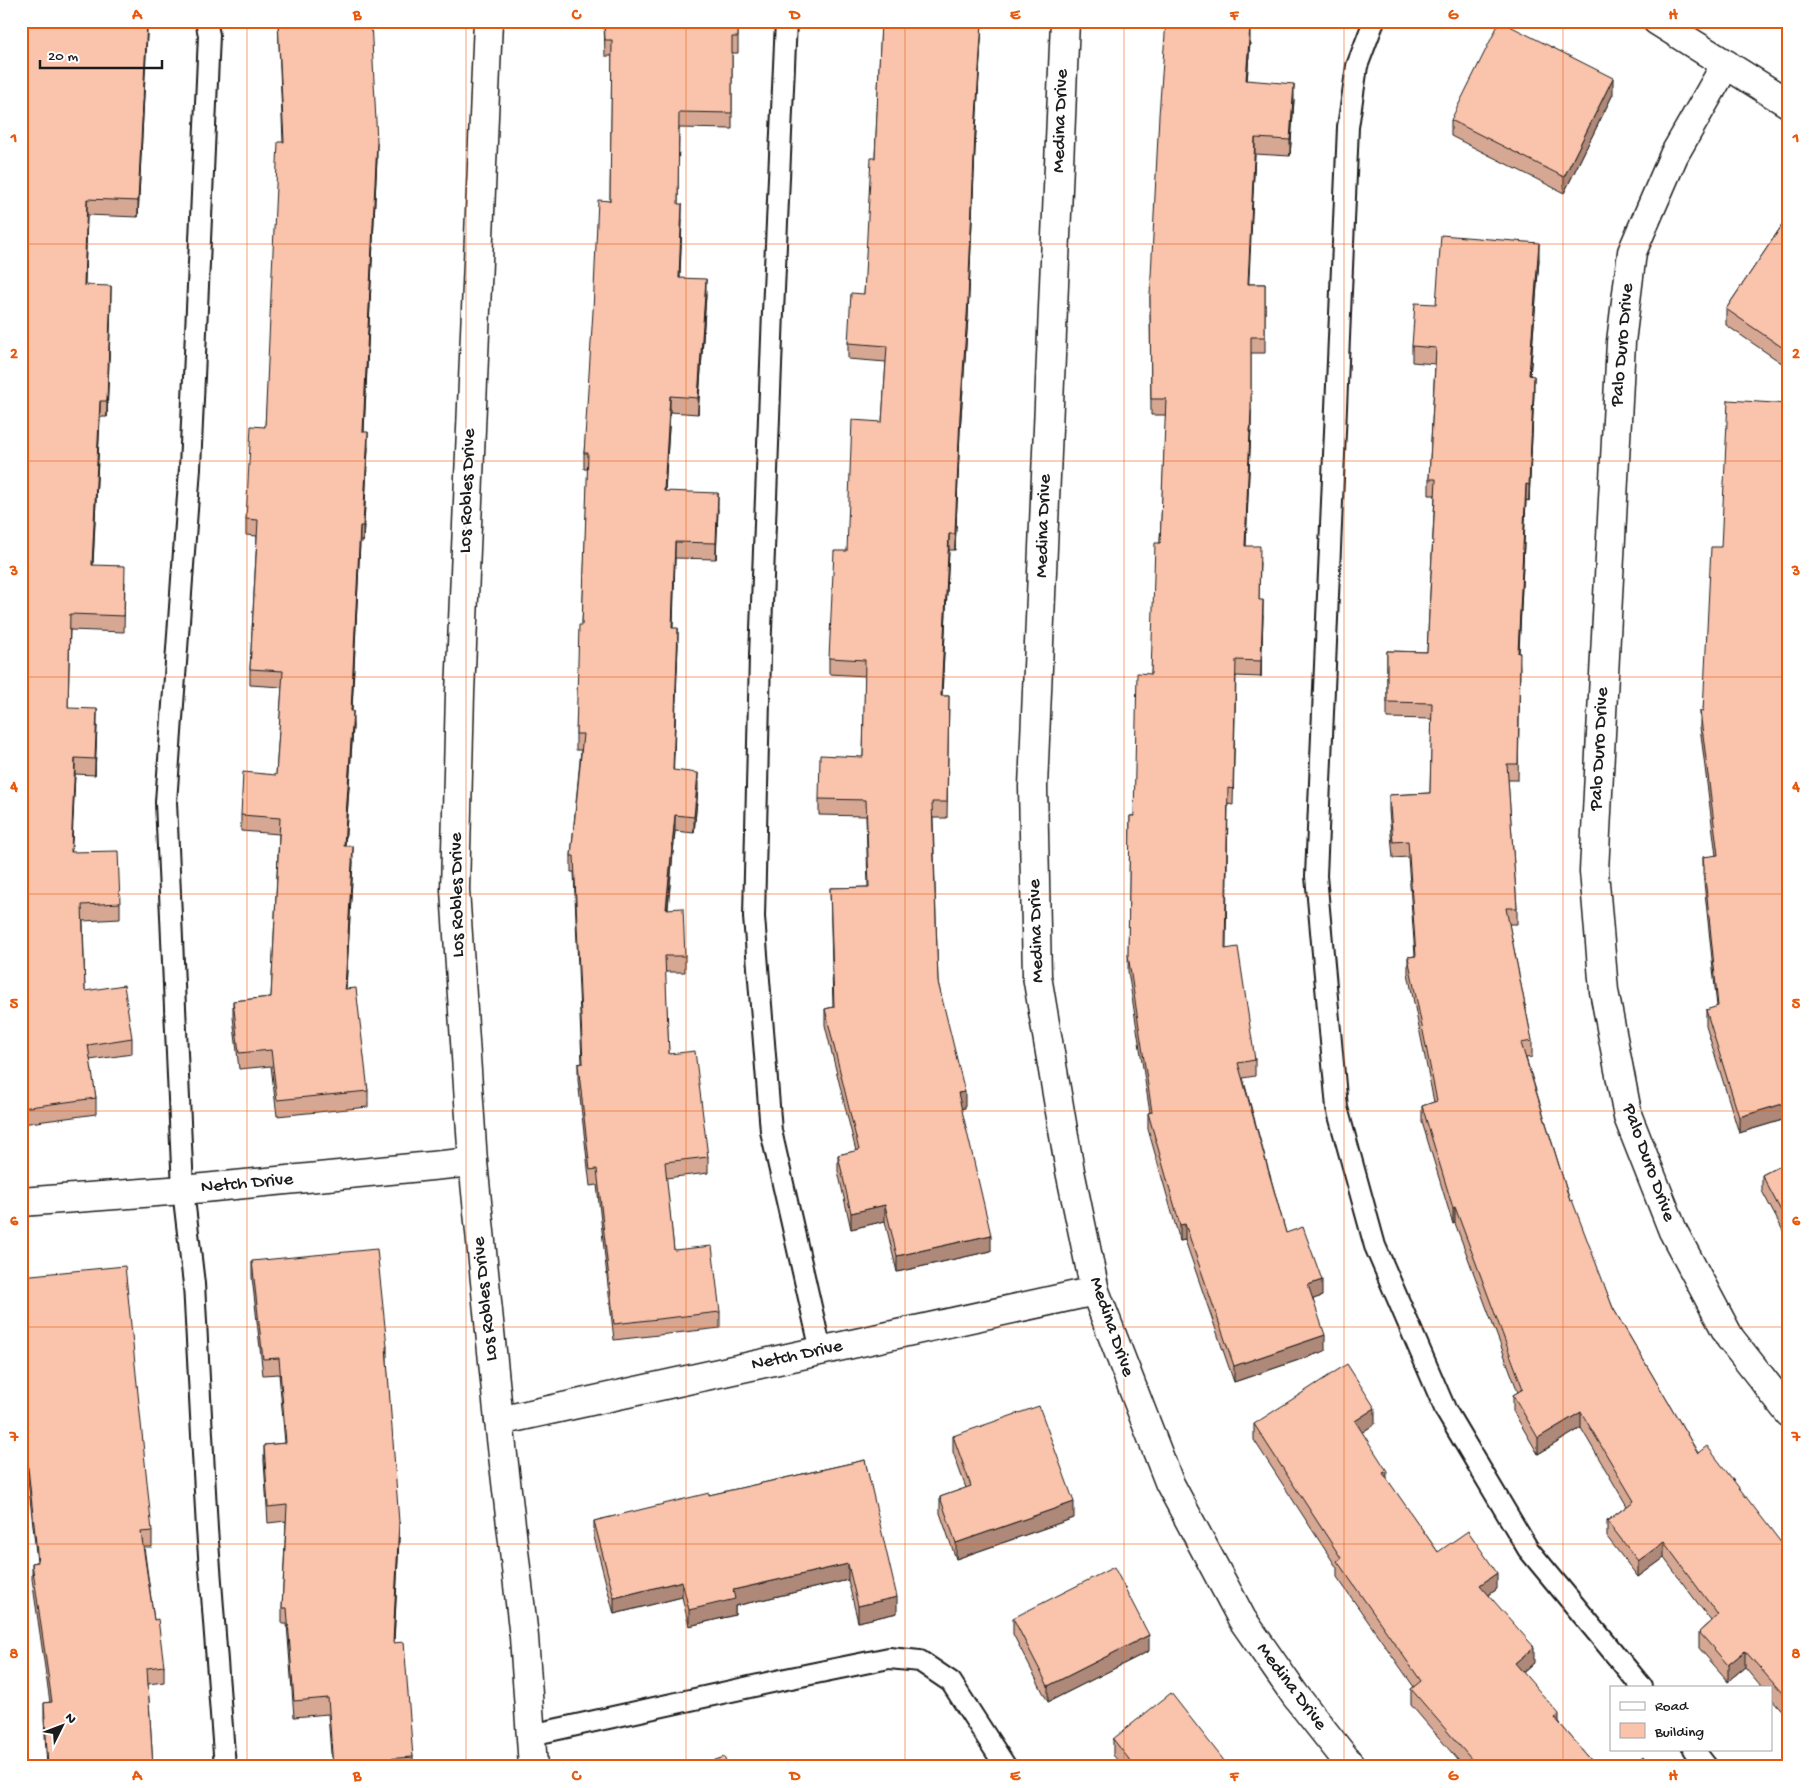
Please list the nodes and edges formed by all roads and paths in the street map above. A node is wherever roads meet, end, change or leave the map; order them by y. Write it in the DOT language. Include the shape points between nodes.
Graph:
graph roads {
  1 [pos="206,21"];
  2 [pos="488,21"];
  3 [pos="786,21"];
  4 [pos="1065,21"];
  5 [pos="1374,21"];
  6 [pos="1657,21"];
  7 [pos="1726,64"];
  8 [pos="1789,104"];
  9 [pos="473,1162"];
  10 [pos="183,1190"];
  11 [pos="21,1202"];
  12 [pos="1095,1291"];
  13 [pos="821,1351"];
  14 [pos="1789,1413"];
  15 [pos="499,1421"];
  16 [pos="1641,1686"];
  17 [pos="531,1735"];
  18 [pos="1694,1750"];
  19 [pos="225,1767"];
  20 [pos="533,1767"];
  21 [pos="1006,1767"];
  22 [pos="1352,1767"];
  23 [pos="1707,1767"];
  1 -- 10 [label="lane" via="209,35 190,468 166,802"];
  2 -- 9 [label="street, Los Robles Drive" via="460,683 455,890"];
  3 -- 13 [label="lane" via="772,312 754,917 771,1131"];
  4 -- 12 [label="street, Medina Drive" via="1033,787 1036,956 1068,1162"];
  5 -- 16 [label="lane" via="1357,66 1348,127 1316,876 1337,1108 1375,1246 1446,1411 1528,1549"];
  6 -- 7 [label="street"];
  7 -- 8 [label="street"];
  7 -- 14 [label="street, Palo Duro Drive" via="1674,155 1632,252 1621,342 1594,871 1604,991 1628,1117 1672,1231 1730,1338"];
  9 -- 10 [label="street, Netch Drive"];
  9 -- 15 [label="street, Los Robles Drive"];
  10 -- 11 [label="street, Netch Drive"];
  10 -- 19 [label="lane" via="194,1284 207,1529"];
  12 -- 13 [label="street, Netch Drive"];
  12 -- 22 [label="street, Medina Drive" via="1169,1482 1242,1619 1295,1695"];
  13 -- 15 [label="street, Netch Drive"];
  15 -- 17 [label="street, Los Robles Drive" via="524,1636"];
  17 -- 20 [label="street, Los Robles Drive"];
  17 -- 21 [label="lane" via="889,1658 920,1661 951,1682"];
  18 -- 23 [label="lane"];
}
